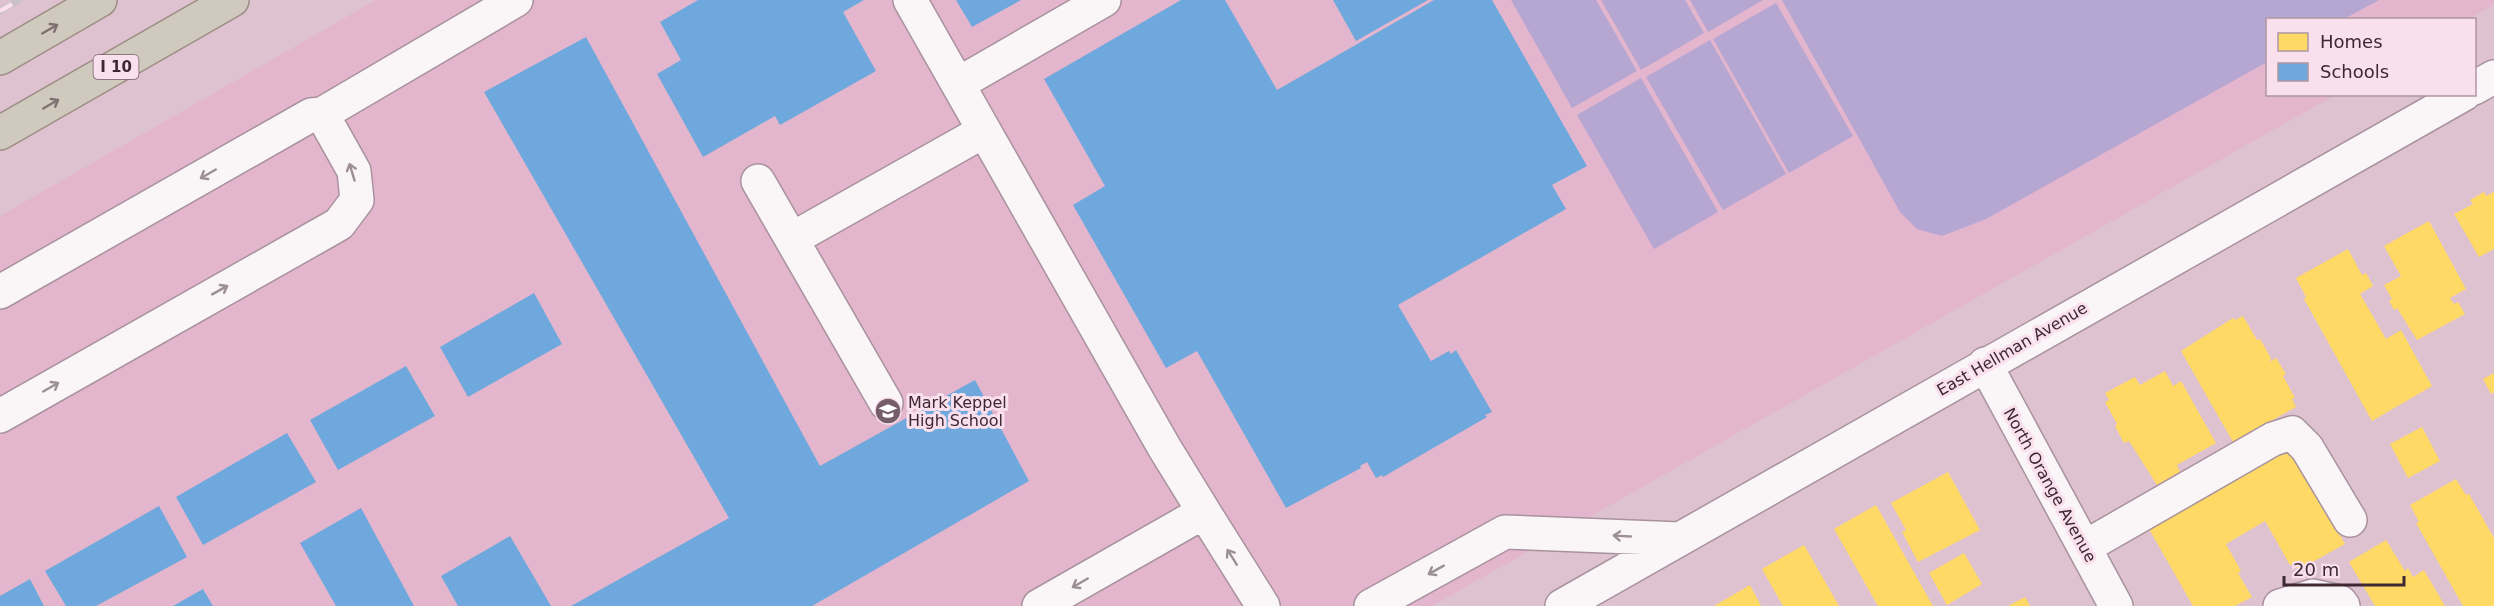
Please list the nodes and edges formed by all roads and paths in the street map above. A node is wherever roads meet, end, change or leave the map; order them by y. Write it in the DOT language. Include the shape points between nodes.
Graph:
graph roads {
  1 [pos="100,0"];
  2 [pos="231,0"];
  3 [pos="516,0"];
  4 [pos="910,0"];
  5 [pos="1104,0"];
  6 [pos="0,58"];
  7 [pos="2494,78"];
  8 [pos="957,84"];
  9 [pos="2476,87"];
  10 [pos="2460,96"];
  11 [pos="322,114"];
  12 [pos="984,131"];
  13 [pos="0,133"];
  14 [pos="758,181"];
  15 [pos="792,239"];
  16 [pos="0,292"];
  17 [pos="1985,364"];
  18 [pos="886,403"];
  19 [pos="0,416"];
  20 [pos="1204,512"];
  21 [pos="2350,520"];
  22 [pos="1680,539"];
  23 [pos="2085,547"];
  24 [pos="1039,606"];
  25 [pos="1263,606"];
  26 [pos="1371,606"];
  27 [pos="1562,606"];
  28 [pos="2116,606"];
  29 [pos="2280,606"];
  30 [pos="2343,606"];
  6 -- 1 [label="highway, one-way"];
  13 -- 2 [label="highway, I 10, one-way"];
  3 -- 11 [label="street"];
  4 -- 8 [label="street"];
  5 -- 8 [label="street"];
  7 -- 9 [label="street"];
  8 -- 12 [label="street"];
  10 -- 17 [label="street, East Hellman Avenue"];
  11 -- 16 [label="street, one-way" via="267,139"];
  19 -- 11 [label="street, one-way" via="339,224 357,200 354,171"];
  12 -- 15 [label="street"];
  12 -- 20 [label="street"];
  14 -- 15 [label="street"];
  15 -- 18 [label="street"];
  17 -- 22 [label="street, East Hellman Avenue"];
  17 -- 23 [label="street, North Orange Avenue"];
  20 -- 24 [label="street, one-way"];
  25 -- 20 [label="street, one-way"];
  21 -- 23 [label="street" via="2307,448 2292,433 2273,439"];
  22 -- 26 [label="street, one-way" via="1505,532"];
  22 -- 27 [label="street, East Hellman Avenue"];
  23 -- 28 [label="street, North Orange Avenue"];
  29 -- 30 [label="street" via="2313,596"];
}
